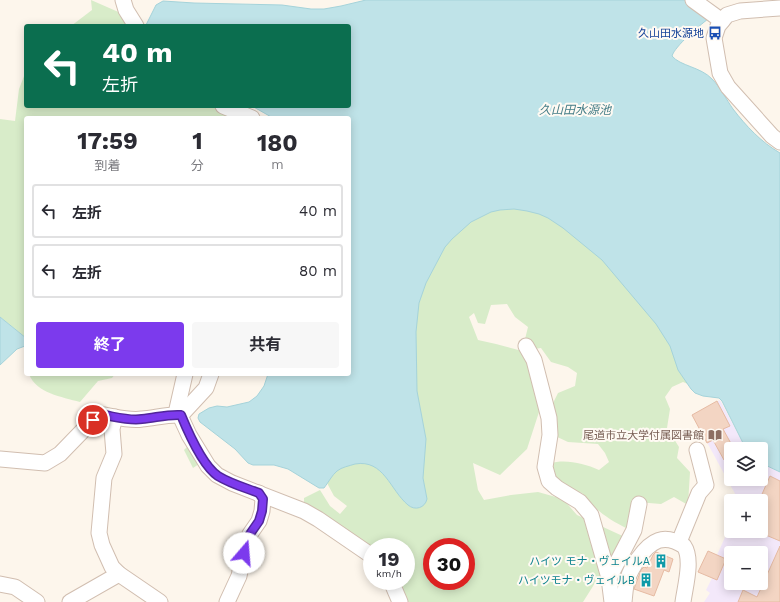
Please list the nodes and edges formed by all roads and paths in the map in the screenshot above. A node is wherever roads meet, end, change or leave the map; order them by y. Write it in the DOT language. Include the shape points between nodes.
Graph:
graph roads {
  1 [pos="123,0"];
  2 [pos="693,0"];
  3 [pos="780,8"];
  4 [pos="718,19"];
  5 [pos="135,24"];
  6 [pos="228,108"];
  7 [pos="247,116"];
  8 [pos="780,142"];
  9 [pos="526,346"];
  10 [pos="185,376"];
  11 [pos="210,376"];
  12 [pos="181,415"];
  13 [pos="115,417"];
  14 [pos="697,450"];
  15 [pos="0,458"];
  16 [pos="259,493"];
  17 [pos="639,504"];
  18 [pos="679,542"];
  19 [pos="363,550"];
  20 [pos="119,574"];
  21 [pos="609,578"];
  22 [pos="0,584"];
  23 [pos="395,590"];
  24 [pos="36,602"];
  25 [pos="70,602"];
  26 [pos="160,602"];
  27 [pos="227,602"];
  28 [pos="400,602"];
  29 [pos="612,602"];
  30 [pos="624,602"];
  31 [pos="683,602"];
  1 -- 5 [label="street"];
  2 -- 4 [label="street"];
  3 -- 4 [label="street" via="740,11"];
  4 -- 8 [label="street" via="714,38 720,72 728,87"];
  6 -- 7 [label="street"];
  9 -- 21 [label="street" via="534,360 549,418 550,435 545,467 549,480 580,502 591,515"];
  10 -- 12 [label="street" via="177,408"];
  11 -- 12 [label="street" via="206,388"];
  12 -- 13 [label="street" via="141,419"];
  12 -- 16 [label="street" via="208,466 217,475"];
  13 -- 15 [label="street" via="104,415 93,420 60,454 45,463"];
  13 -- 20 [label="street" via="112,429 114,454 104,478 98,533 112,567"];
  14 -- 18 [label="street" via="706,485 699,493"];
  16 -- 19 [label="street" via="304,511"];
  16 -- 27 [label="street" via="263,499 262,511 246,544 239,576"];
  17 -- 21 [label="street" via="634,530"];
  18 -- 30 [label="street" via="669,539 656,540 646,548 632,568"];
  18 -- 31 [label="street" via="688,553"];
  20 -- 25 [label="street"];
  20 -- 26 [label="street"];
  21 -- 29 [label="street"];
  22 -- 24 [label="street" via="15,587"];
  23 -- 28 [label="street"];
}
